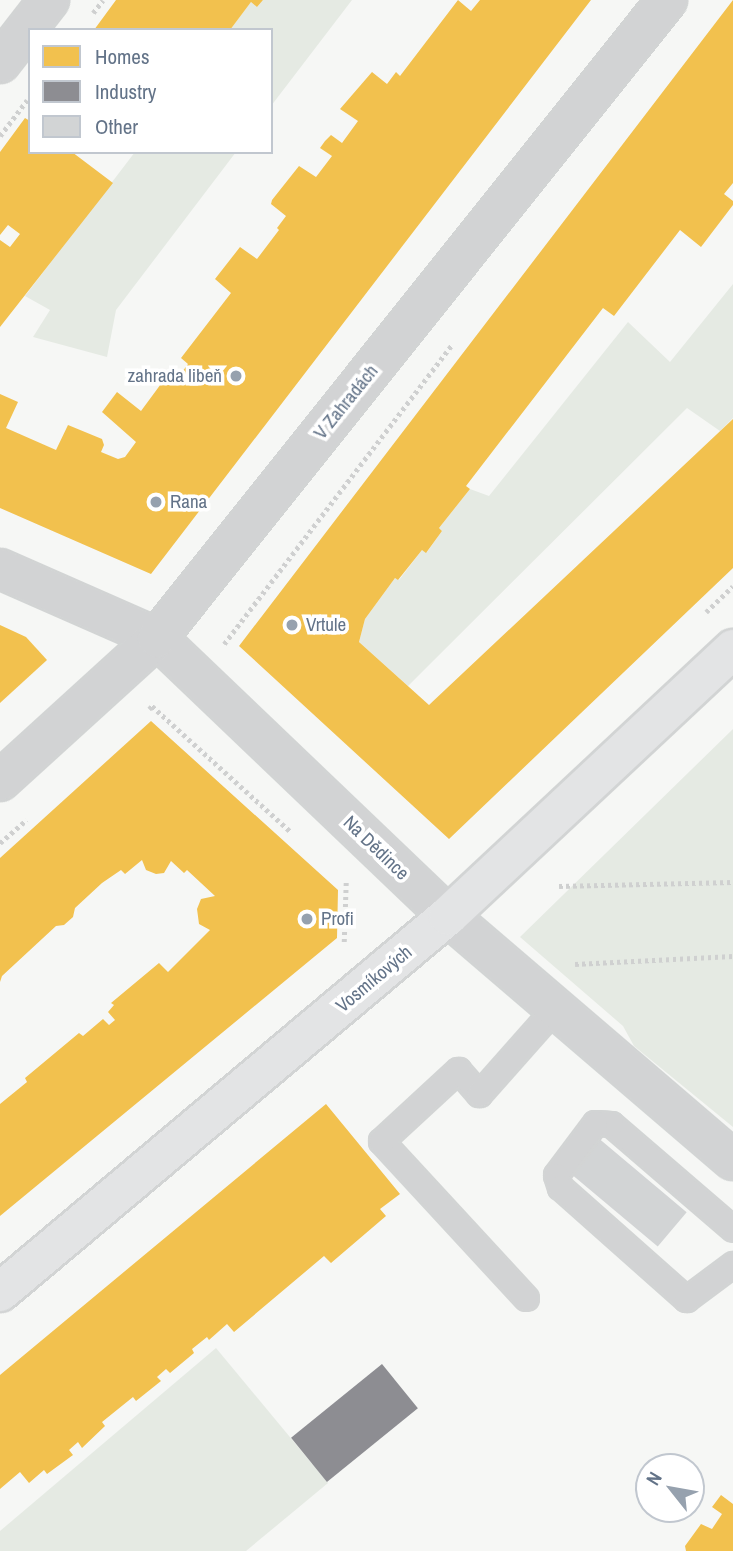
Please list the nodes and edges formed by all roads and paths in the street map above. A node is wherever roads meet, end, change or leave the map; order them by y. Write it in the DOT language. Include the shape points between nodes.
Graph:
graph roads {
  1 [pos="49,0"];
  2 [pos="667,0"];
  3 [pos="0,63"];
  4 [pos="28,99"];
  5 [pos="0,135"];
  6 [pos="0,569"];
  7 [pos="733,586"];
  8 [pos="702,615"];
  9 [pos="157,638"];
  10 [pos="733,649"];
  11 [pos="152,706"];
  12 [pos="0,782"];
  13 [pos="297,838"];
  14 [pos="338,875"];
  15 [pos="733,882"];
  16 [pos="559,886"];
  17 [pos="448,916"];
  18 [pos="355,932"];
  19 [pos="346,940"];
  20 [pos="336,948"];
  21 [pos="733,956"];
  22 [pos="567,965"];
  23 [pos="555,1008"];
  24 [pos="733,1160"];
  25 [pos="733,1229"];
  26 [pos="733,1264"];
  27 [pos="0,1292"];
  28 [pos="526,1298"];
  1 -- 3 [label="street"];
  2 -- 9 [label="street, V Zahradách"];
  4 -- 5 [label="path"];
  6 -- 9 [label="street, Na Dědince"];
  7 -- 8 [label="path"];
  9 -- 12 [label="street, V Zahradách"];
  9 -- 17 [label="street, Na Dědince"];
  10 -- 17 [label="main road, Vosmíkových"];
  11 -- 13 [label="path"];
  14 -- 19 [label="path" via="348,884"];
  15 -- 16 [label="path"];
  17 -- 23 [label="street, Na Dědince"];
  17 -- 27 [label="main road, Vosmíkových"];
  18 -- 19 [label="path"];
  19 -- 20 [label="path"];
  21 -- 22 [label="path"];
  23 -- 24 [label="street, Na Dědince"];
  23 -- 28 [label="lane" via="480,1094 458,1070 381,1141"];
  25 -- 26 [label="lane" via="611,1124 595,1124 556,1175 560,1187 686,1299"];
}
